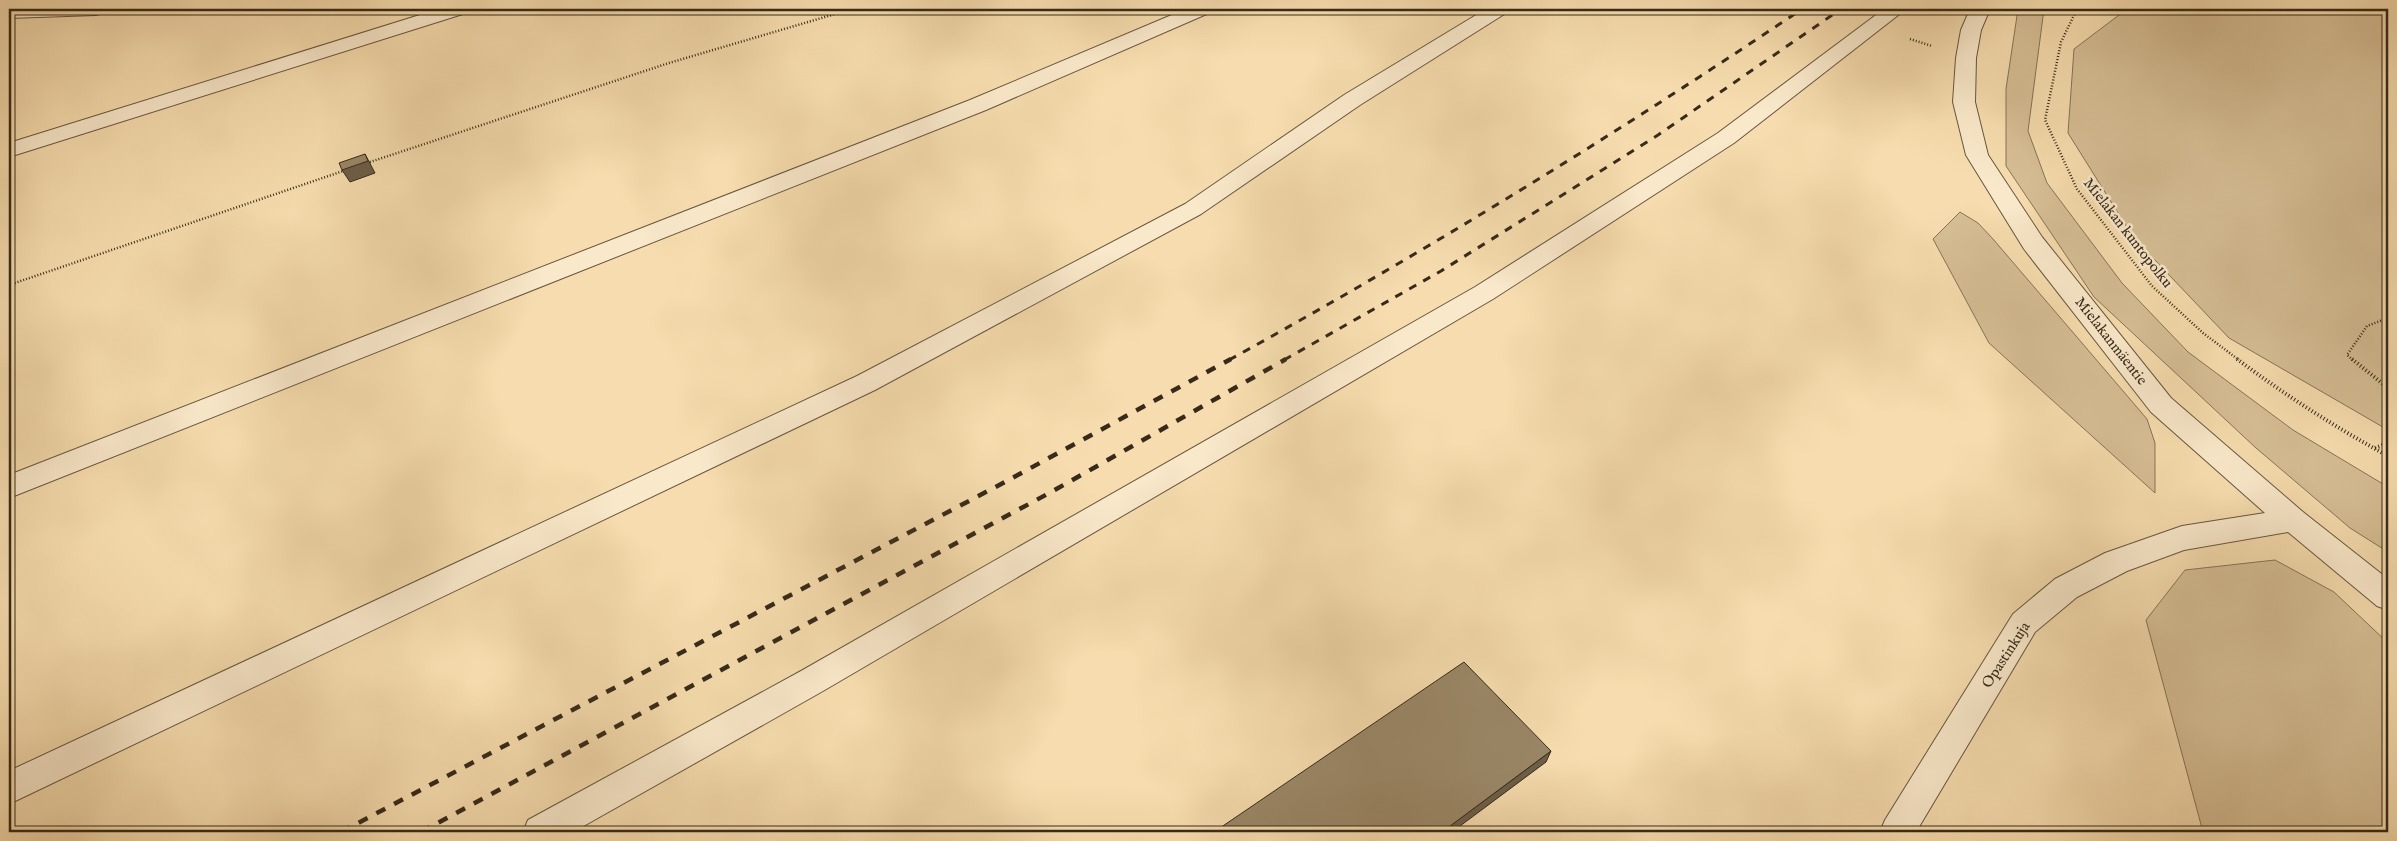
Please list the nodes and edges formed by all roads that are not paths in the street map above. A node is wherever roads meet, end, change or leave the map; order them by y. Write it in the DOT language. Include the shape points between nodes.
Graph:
graph roads {
  1 [pos="96,9"];
  2 [pos="459,9"];
  3 [pos="1202,9"];
  4 [pos="1499,9"];
  5 [pos="1896,9"];
  6 [pos="1980,9"];
  7 [pos="9,12"];
  8 [pos="9,150"];
  9 [pos="9,487"];
  10 [pos="2292,520"];
  11 [pos="2388,597"];
  12 [pos="9,788"];
  13 [pos="540,832"];
  14 [pos="1897,832"];
  1 -- 7 [label="street"];
  2 -- 8 [label="street"];
  3 -- 9 [label="street" via="978,105"];
  4 -- 12 [label="street" via="1352,100 1193,209 866,383"];
  5 -- 13 [label="street" via="1726,138 1484,293 812,681"];
  6 -- 10 [label="street, Mielakanmäentie" via="1971,30 1966,58 1964,102 1977,155 2033,243 2161,405"];
  10 -- 11 [label="street, Mielakanmäentie"];
  10 -- 14 [label="street, Opastinkuja" via="2182,538 2116,562 2066,588 2024,623"];
}
